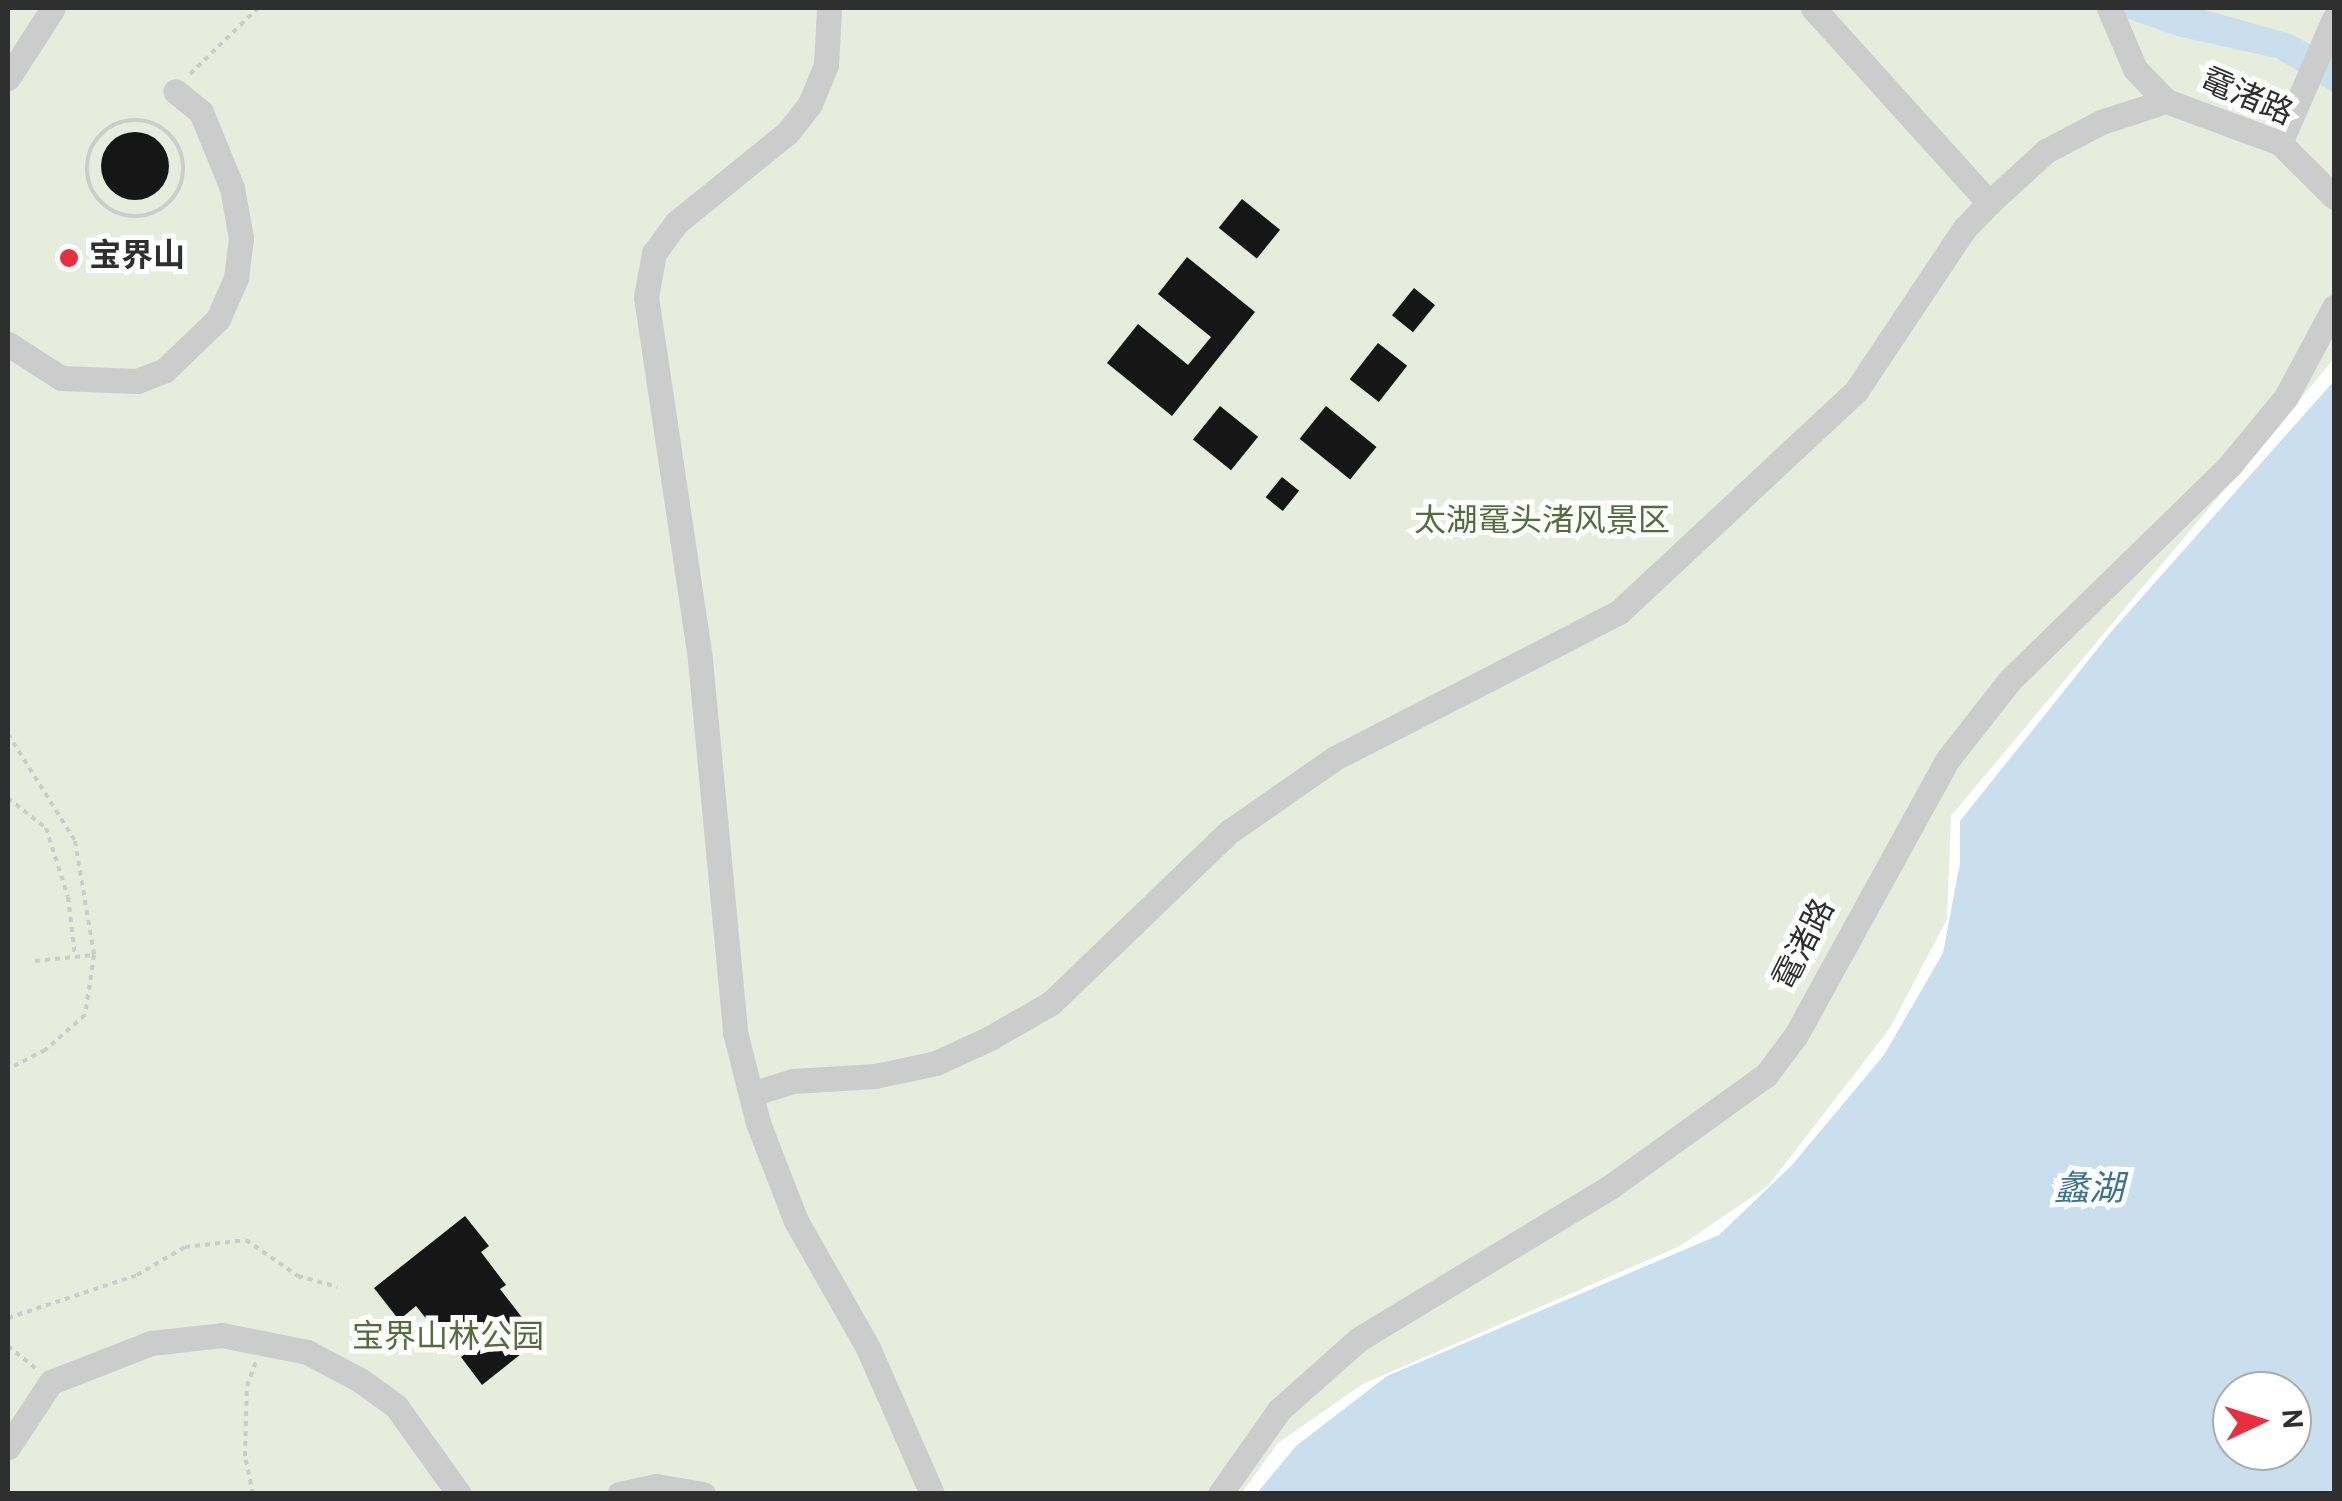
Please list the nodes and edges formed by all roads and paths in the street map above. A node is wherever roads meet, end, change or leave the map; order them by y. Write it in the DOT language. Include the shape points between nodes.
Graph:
graph roads {
  1 [pos="52,8"];
  2 [pos="258,8"];
  3 [pos="829,8"];
  4 [pos="1813,8"];
  5 [pos="2328,8"];
  6 [pos="2111,15"];
  7 [pos="2334,19"];
  8 [pos="8,78"];
  9 [pos="176,91"];
  10 [pos="2166,101"];
  11 [pos="2280,144"];
  12 [pos="87,175"];
  13 [pos="2334,197"];
  14 [pos="1989,204"];
  15 [pos="2334,307"];
  16 [pos="8,344"];
  17 [pos="8,734"];
  18 [pos="8,798"];
  19 [pos="94,955"];
  20 [pos="75,957"];
  21 [pos="35,960"];
  22 [pos="8,1069"];
  23 [pos="750,1094"];
  24 [pos="338,1287"];
  25 [pos="8,1318"];
  26 [pos="263,1339"];
  27 [pos="8,1346"];
  28 [pos="52,1382"];
  29 [pos="8,1448"];
  30 [pos="254,1494"];
  31 [pos="459,1494"];
  32 [pos="619,1494"];
  33 [pos="702,1494"];
  34 [pos="932,1494"];
  35 [pos="1220,1494"];
  1 -- 8 [label="street"];
  2 -- 9 [label="path"];
  3 -- 23 [label="street" via="826,65 810,104 786,134 676,223 654,253 646,297 700,660 724,949"];
  4 -- 14 [label="street"];
  5 -- 7 [label="street"];
  6 -- 10 [label="street, 鼋渚路" via="2135,69"];
  7 -- 11 [label="street"];
  9 -- 16 [label="street" via="202,112 232,188 241,238 236,278 218,319 165,370 137,380 61,378"];
  10 -- 11 [label="street, 鼋渚路"];
  10 -- 14 [label="street" via="2100,122 2046,151"];
  11 -- 13 [label="street, 鼋渚路"];
  12 -- 12 [label="path" via="97,198 117,214 142,217 165,207 180,187 184,162 164,130 129,120 98,140"];
  14 -- 23 [label="street" via="1964,229 1856,391 1618,612 1335,758 1230,831 1051,1002 990,1038 936,1063 874,1076 793,1081"];
  15 -- 35 [label="street, 鼋渚路" via="2286,397 2230,465 2010,680 1948,759 1796,1035 1766,1075 1610,1187 1359,1338 1279,1410"];
  17 -- 19 [label="path" via="75,841"];
  18 -- 20 [label="path" via="46,828 68,897"];
  19 -- 20 [label="path"];
  19 -- 22 [label="path" via="86,1015"];
  20 -- 21 [label="path"];
  23 -- 34 [label="street" via="796,1221 868,1348"];
  24 -- 25 [label="path" via="298,1276 246,1240 185,1248 137,1276"];
  26 -- 28 [label="street" via="222,1335 150,1342"];
  26 -- 30 [label="path" via="247,1386 245,1456"];
  26 -- 31 [label="street" via="307,1352 396,1406"];
  27 -- 28 [label="path"];
  28 -- 29 [label="street"];
  32 -- 33 [label="street" via="656,1486"];
}
